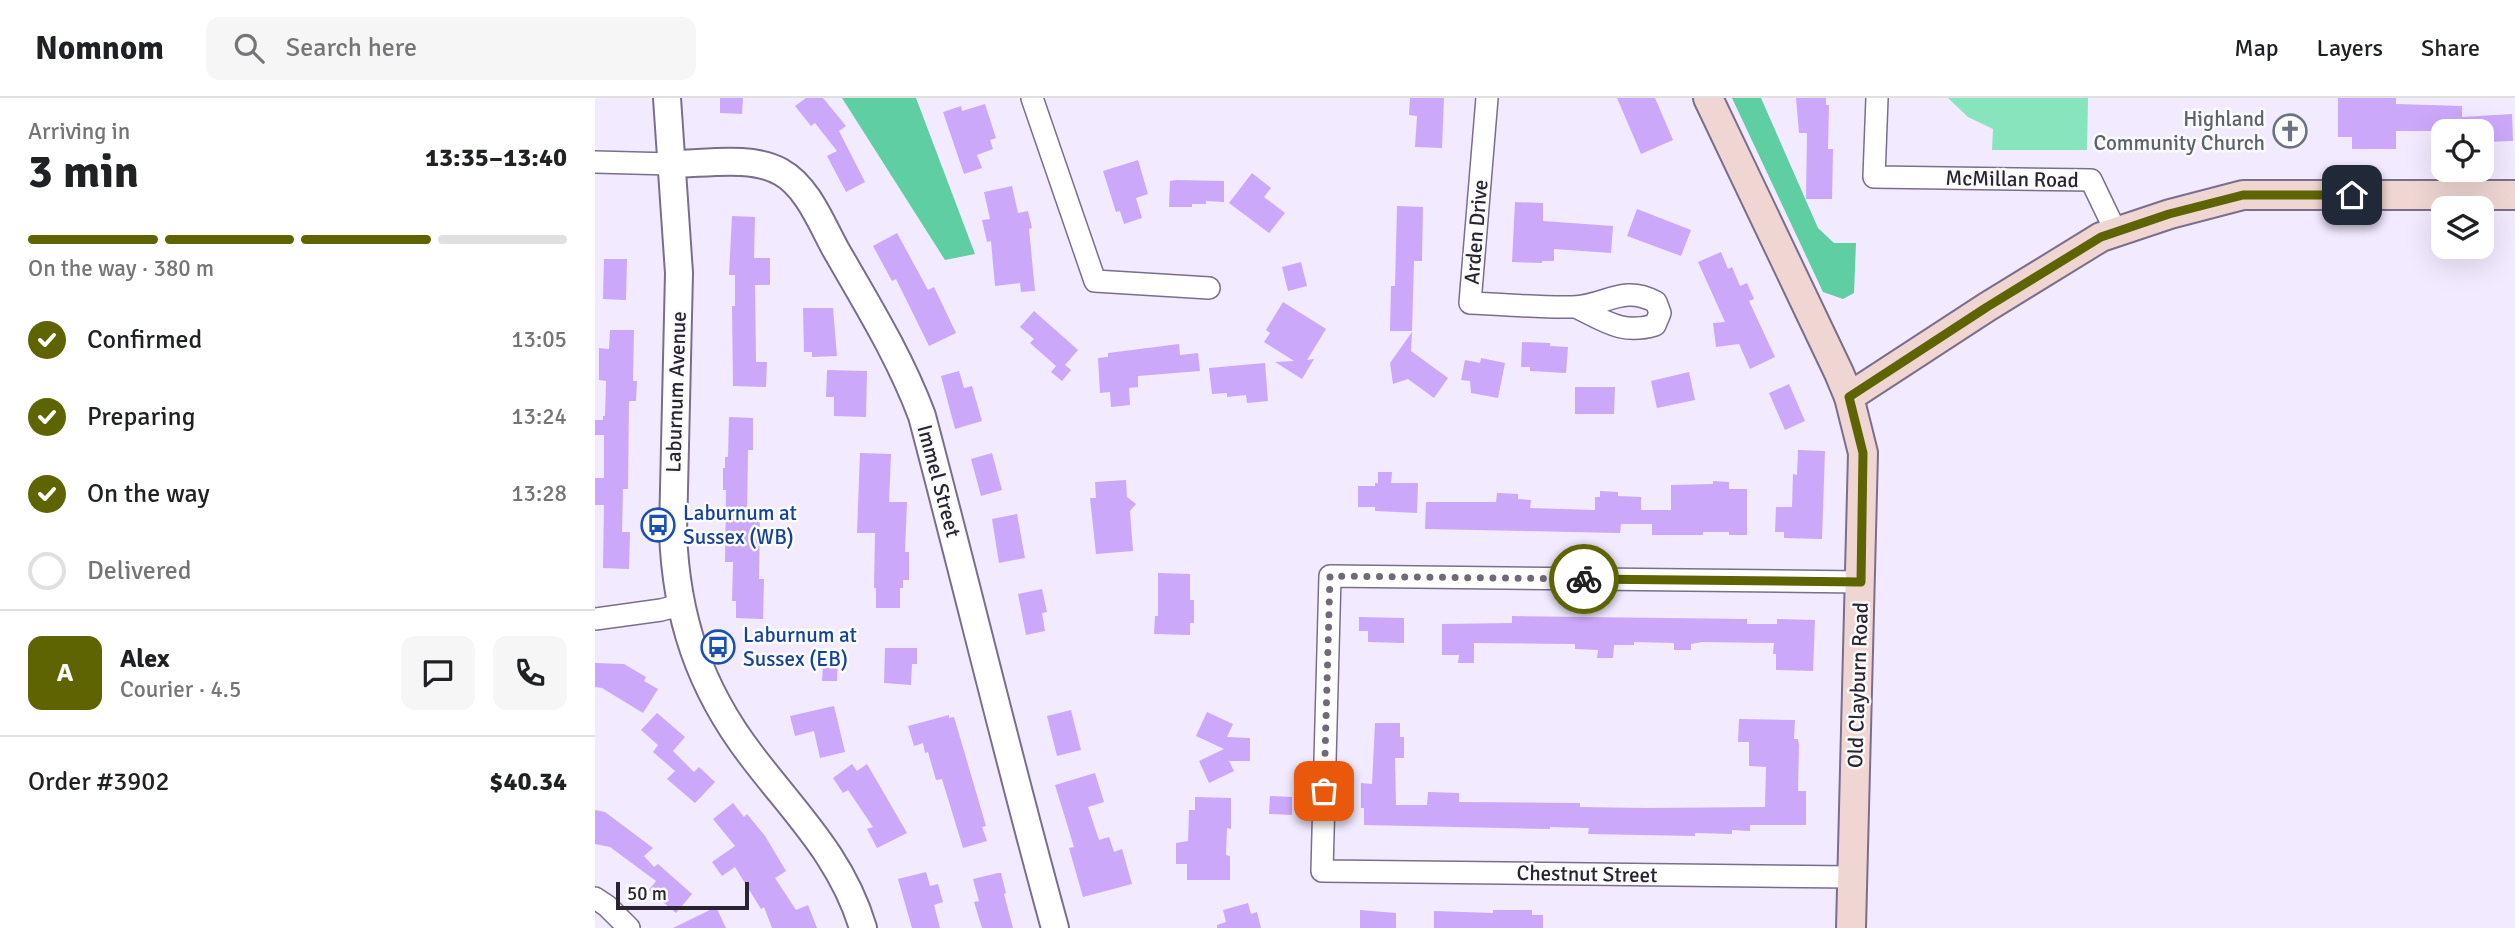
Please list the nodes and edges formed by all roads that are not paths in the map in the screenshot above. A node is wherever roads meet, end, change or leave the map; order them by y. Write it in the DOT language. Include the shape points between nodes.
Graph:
graph roads {
  1 [pos="667,98"];
  2 [pos="1032,98"];
  3 [pos="1487,98"];
  4 [pos="1708,98"];
  5 [pos="1877,98"];
  6 [pos="595,162"];
  7 [pos="671,164"];
  8 [pos="2515,195"];
  9 [pos="2116,232"];
  10 [pos="1209,288"];
  11 [pos="1576,307"];
  12 [pos="1849,397"];
  13 [pos="1861,582"];
  14 [pos="680,605"];
  15 [pos="595,618"];
  16 [pos="1852,877"];
  17 [pos="595,898"];
  18 [pos="629,928"];
  19 [pos="863,928"];
  20 [pos="1055,928"];
  21 [pos="1851,928"];
  1 -- 7 [label="street, Laburnum Avenue"];
  2 -- 10 [label="street" via="1095,281"];
  3 -- 11 [label="street, Arden Drive" via="1470,303"];
  4 -- 12 [label="main road, Old Clayburn Road"];
  5 -- 9 [label="street, McMillan Road" via="1874,177 2091,180"];
  6 -- 7 [label="street"];
  7 -- 14 [label="street, Laburnum Avenue" via="679,273 673,532"];
  7 -- 20 [label="street, Immel Street" via="748,162 781,172 794,182 905,374 922,416"];
  8 -- 9 [label="main road" via="2243,195"];
  9 -- 12 [label="main road" via="1987,307"];
  12 -- 13 [label="main road, Old Clayburn Road" via="1863,453"];
  13 -- 16 [label="main road, Old Clayburn Road"];
  13 -- 16 [label="street, Chestnut Street" via="1330,576 1322,871"];
  14 -- 15 [label="street"];
  14 -- 19 [label="street, Laburnum Avenue" via="714,699 751,755 828,852"];
  16 -- 21 [label="main road, Old Clayburn Road"];
  17 -- 18 [label="street"];
}
